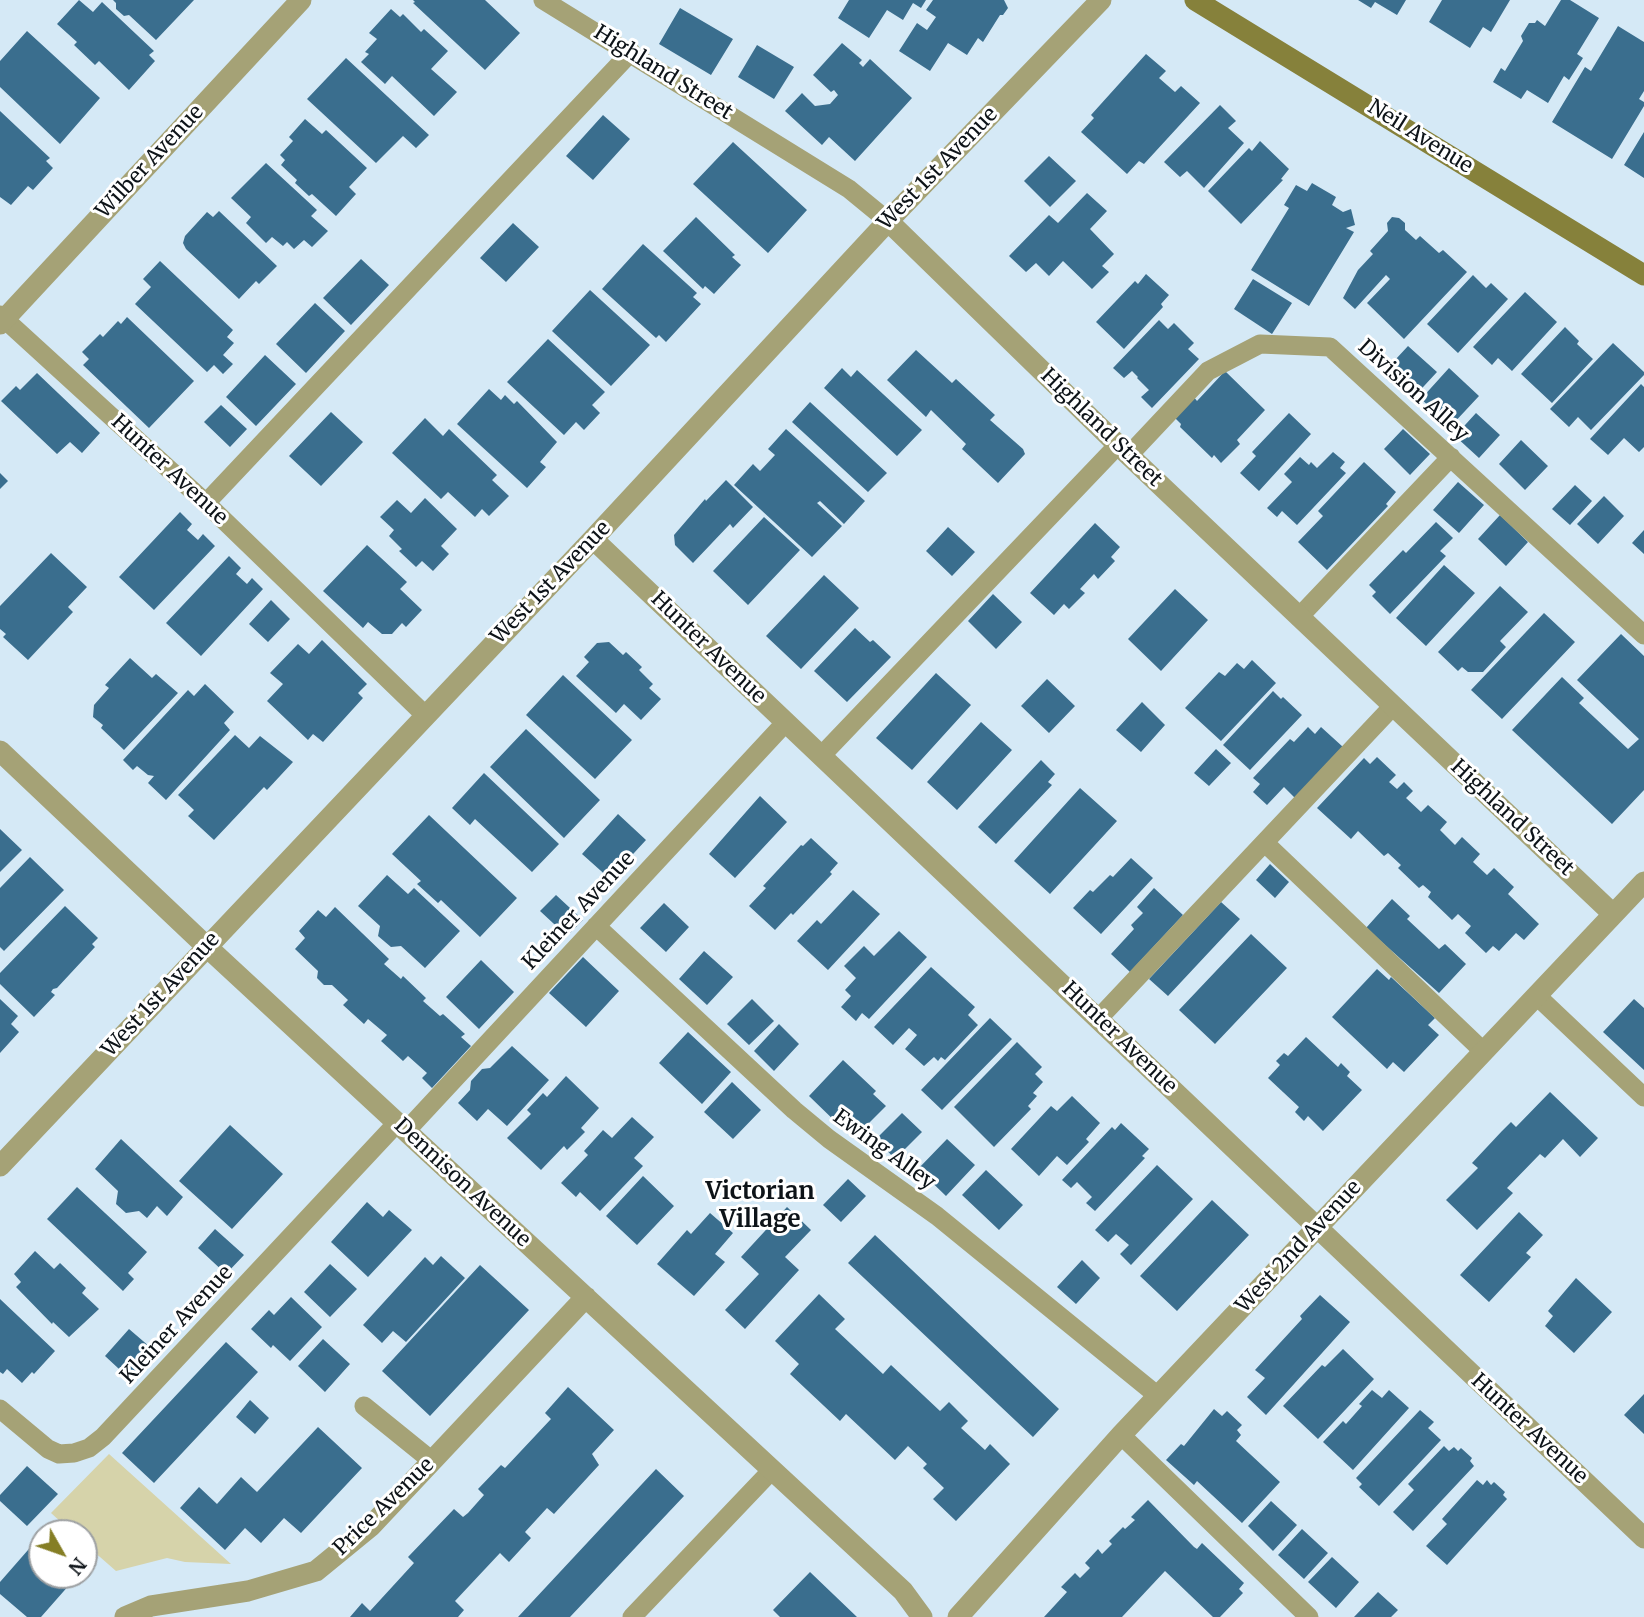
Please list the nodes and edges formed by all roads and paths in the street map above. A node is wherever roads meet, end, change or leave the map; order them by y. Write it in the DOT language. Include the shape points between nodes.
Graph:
graph roads {
  1 [pos="301,0"];
  2 [pos="543,0"];
  3 [pos="1101,0"];
  4 [pos="1195,0"];
  5 [pos="631,52"];
  6 [pos="888,221"];
  7 [pos="1644,275"];
  8 [pos="2,320"];
  9 [pos="1123,450"];
  10 [pos="1451,457"];
  11 [pos="206,503"];
  12 [pos="593,539"];
  13 [pos="1298,617"];
  14 [pos="1644,635"];
  15 [pos="1393,706"];
  16 [pos="425,715"];
  17 [pos="786,722"];
  18 [pos="0,751"];
  19 [pos="822,755"];
  20 [pos="1265,843"];
  21 [pos="1644,881"];
  22 [pos="1614,914"];
  23 [pos="596,926"];
  24 [pos="206,946"];
  25 [pos="1538,996"];
  26 [pos="1098,1018"];
  27 [pos="1483,1051"];
  28 [pos="1644,1097"];
  29 [pos="401,1127"];
  30 [pos="0,1166"];
  31 [pos="1317,1228"];
  32 [pos="586,1297"];
  33 [pos="1158,1396"];
  34 [pos="364,1406"];
  35 [pos="0,1409"];
  36 [pos="1121,1435"];
  37 [pos="432,1461"];
  38 [pos="772,1470"];
  39 [pos="1644,1538"];
  40 [pos="125,1617"];
  41 [pos="632,1617"];
  42 [pos="922,1617"];
  43 [pos="958,1617"];
  44 [pos="1309,1617"];
  1 -- 8 [label="street, Wilber Avenue"];
  2 -- 5 [label="lane, Highland Street"];
  3 -- 6 [label="street, West 1st Avenue"];
  4 -- 7 [label="street, Neil Avenue"];
  5 -- 6 [label="lane, Highland Street" via="858,195"];
  5 -- 11 [label="lane"];
  6 -- 9 [label="street, Highland Street"];
  6 -- 12 [label="street, West 1st Avenue"];
  8 -- 11 [label="lane, Hunter Avenue"];
  9 -- 10 [label="lane, Division Alley" via="1208,371 1260,344 1330,347"];
  9 -- 13 [label="street, Highland Street"];
  9 -- 19 [label="lane, Division Alley"];
  10 -- 13 [label="lane"];
  10 -- 14 [label="lane, Division Alley"];
  11 -- 16 [label="lane, Hunter Avenue"];
  12 -- 16 [label="street, West 1st Avenue"];
  12 -- 17 [label="street, Hunter Avenue"];
  13 -- 15 [label="street, Highland Street"];
  15 -- 20 [label="lane"];
  15 -- 22 [label="street, Highland Street"];
  16 -- 24 [label="street, West 1st Avenue"];
  17 -- 19 [label="street, Hunter Avenue"];
  17 -- 23 [label="lane, Kleiner Avenue"];
  18 -- 24 [label="street, Dennison Avenue"];
  19 -- 26 [label="street, Hunter Avenue"];
  20 -- 26 [label="lane"];
  20 -- 27 [label="lane"];
  21 -- 22 [label="street, West 2nd Avenue"];
  22 -- 25 [label="street, West 2nd Avenue"];
  23 -- 29 [label="lane, Kleiner Avenue"];
  23 -- 33 [label="lane, Ewing Alley" via="794,1110 937,1216"];
  24 -- 29 [label="street, Dennison Avenue"];
  24 -- 30 [label="street, West 1st Avenue"];
  25 -- 27 [label="street, West 2nd Avenue"];
  25 -- 28 [label="lane"];
  26 -- 31 [label="street, Hunter Avenue"];
  27 -- 31 [label="street, West 2nd Avenue"];
  29 -- 32 [label="street, Dennison Avenue"];
  29 -- 35 [label="lane, Kleiner Avenue" via="89,1448 59,1454"];
  31 -- 33 [label="street, West 2nd Avenue"];
  31 -- 39 [label="street, Hunter Avenue"];
  32 -- 37 [label="street, Price Avenue"];
  32 -- 38 [label="street, Dennison Avenue"];
  33 -- 36 [label="street, West 2nd Avenue"];
  34 -- 37 [label="lane"];
  36 -- 43 [label="street, West 2nd Avenue"];
  36 -- 44 [label="lane"];
  37 -- 40 [label="street, Price Avenue" via="371,1526 316,1571 248,1591 151,1606"];
  38 -- 41 [label="lane"];
  38 -- 42 [label="street, Dennison Avenue" via="903,1591"];
}
